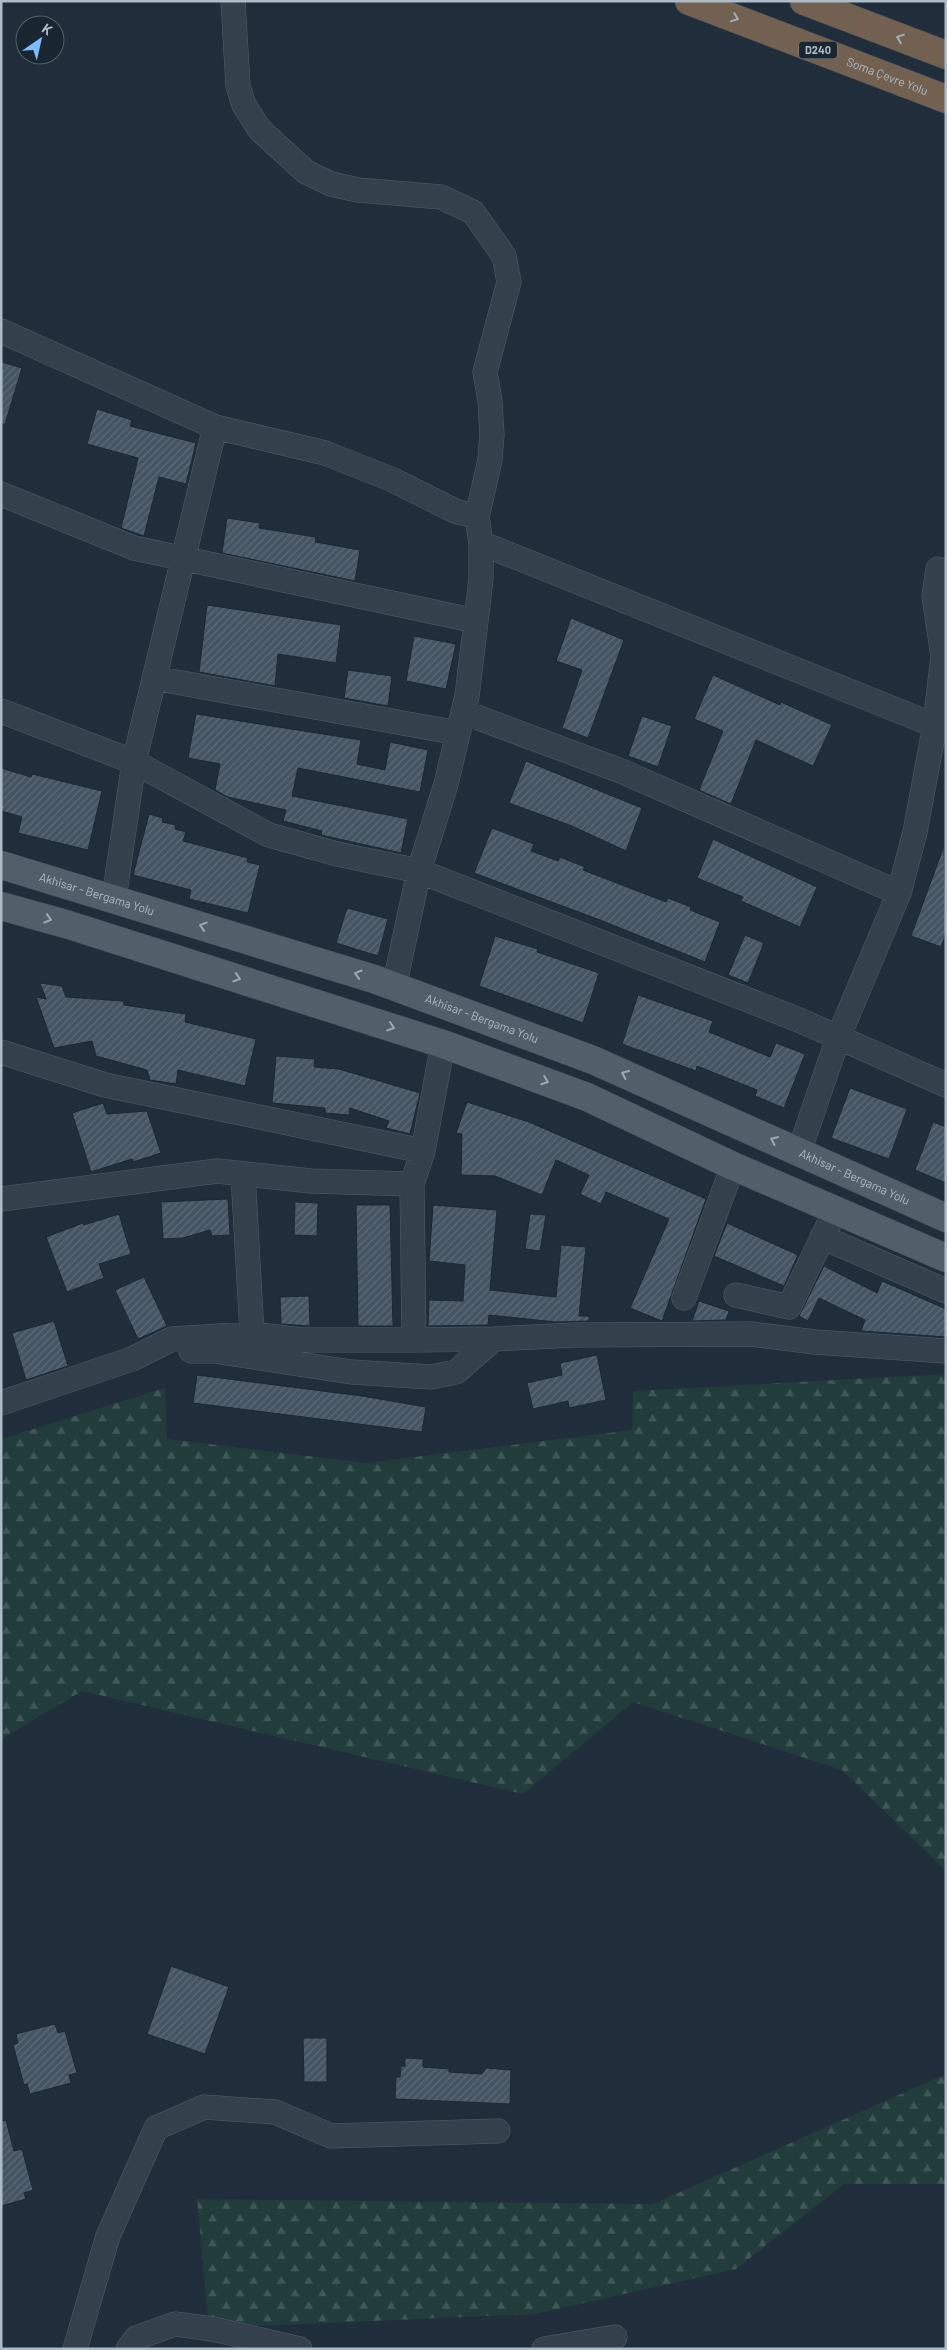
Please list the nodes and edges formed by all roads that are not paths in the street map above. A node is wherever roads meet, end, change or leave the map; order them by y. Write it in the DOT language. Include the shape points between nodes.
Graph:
graph roads {
  1 [pos="233,1"];
  2 [pos="689,1"];
  3 [pos="804,1"];
  4 [pos="946,55"];
  5 [pos="946,99"];
  6 [pos="1,331"];
  7 [pos="215,427"];
  8 [pos="1,494"];
  9 [pos="477,517"];
  10 [pos="481,543"];
  11 [pos="183,559"];
  12 [pos="938,569"];
  13 [pos="476,620"];
  14 [pos="154,678"];
  15 [pos="1,711"];
  16 [pos="460,722"];
  17 [pos="940,728"];
  18 [pos="134,762"];
  19 [pos="1,864"];
  20 [pos="419,871"];
  21 [pos="899,893"];
  22 [pos="114,898"];
  23 [pos="1,906"];
  24 [pos="394,987"];
  25 [pos="838,1038"];
  26 [pos="443,1044"];
  27 [pos="1,1052"];
  28 [pos="946,1085"];
  29 [pos="424,1151"];
  30 [pos="799,1152"];
  31 [pos="733,1166"];
  32 [pos="243,1174"];
  33 [pos="412,1184"];
  34 [pos="1,1199"];
  35 [pos="836,1209"];
  36 [pos="946,1218"];
  37 [pos="822,1237"];
  38 [pos="946,1258"];
  39 [pos="946,1292"];
  40 [pos="736,1295"];
  41 [pos="684,1298"];
  42 [pos="252,1334"];
  43 [pos="494,1339"];
  44 [pos="414,1340"];
  45 [pos="946,1351"];
  46 [pos="132,1359"];
  47 [pos="1,1403"];
  48 [pos="498,2131"];
  49 [pos="615,2337"];
  50 [pos="75,2349"];
  51 [pos="128,2349"];
  52 [pos="300,2349"];
  53 [pos="544,2349"];
  1 -- 9 [label="street" via="238,86 244,105 260,130 283,152 306,172 332,184 358,190 441,197 473,212 504,256 509,282 485,372 492,435 490,460"];
  2 -- 5 [label="highway, Soma Çevre Yolu / D240, one-way"];
  4 -- 3 [label="highway, one-way"];
  6 -- 7 [label="street"];
  7 -- 9 [label="street" via="325,453 393,480 455,511"];
  7 -- 11 [label="street"];
  8 -- 11 [label="street" via="134,548"];
  9 -- 10 [label="street"];
  10 -- 13 [label="street"];
  10 -- 17 [label="street"];
  11 -- 13 [label="street"];
  11 -- 14 [label="street"];
  12 -- 17 [label="street" via="934,596 943,656"];
  13 -- 16 [label="street"];
  14 -- 16 [label="street"];
  14 -- 18 [label="street"];
  15 -- 18 [label="street"];
  16 -- 20 [label="street" via="446,784"];
  16 -- 21 [label="street" via="621,771"];
  17 -- 21 [label="street"];
  18 -- 20 [label="street" via="269,835 337,854"];
  18 -- 22 [label="street"];
  19 -- 22 [label="main road, Akhisar - Bergama Yolu"];
  20 -- 24 [label="street"];
  20 -- 25 [label="street"];
  21 -- 25 [label="street"];
  24 -- 22 [label="main road, Akhisar - Bergama Yolu, one-way"];
  23 -- 26 [label="main road, one-way"];
  30 -- 24 [label="main road, Akhisar - Bergama Yolu, one-way" via="593,1060"];
  25 -- 28 [label="street"];
  25 -- 30 [label="street"];
  26 -- 29 [label="street"];
  26 -- 31 [label="main road, one-way" via="587,1097"];
  27 -- 29 [label="street" via="105,1085"];
  29 -- 33 [label="street"];
  30 -- 36 [label="main road, Akhisar - Bergama Yolu"];
  31 -- 35 [label="main road"];
  31 -- 41 [label="street"];
  32 -- 33 [label="street"];
  32 -- 34 [label="street" via="217,1171"];
  32 -- 42 [label="street"];
  33 -- 44 [label="street"];
  35 -- 37 [label="street"];
  35 -- 38 [label="main road"];
  37 -- 39 [label="street"];
  37 -- 40 [label="street" via="788,1307"];
  42 -- 44 [label="street" via="302,1340"];
  42 -- 46 [label="street" via="172,1339"];
  43 -- 44 [label="street"];
  43 -- 45 [label="street" via="752,1334"];
  43 -- 46 [label="street" via="456,1372 431,1377 342,1370 214,1350"];
  46 -- 47 [label="street"];
  48 -- 50 [label="street" via="331,2136 275,2112 204,2106 156,2128 108,2236"];
  49 -- 53 [label="street"];
  51 -- 52 [label="street" via="136,2338 175,2324"];
}
